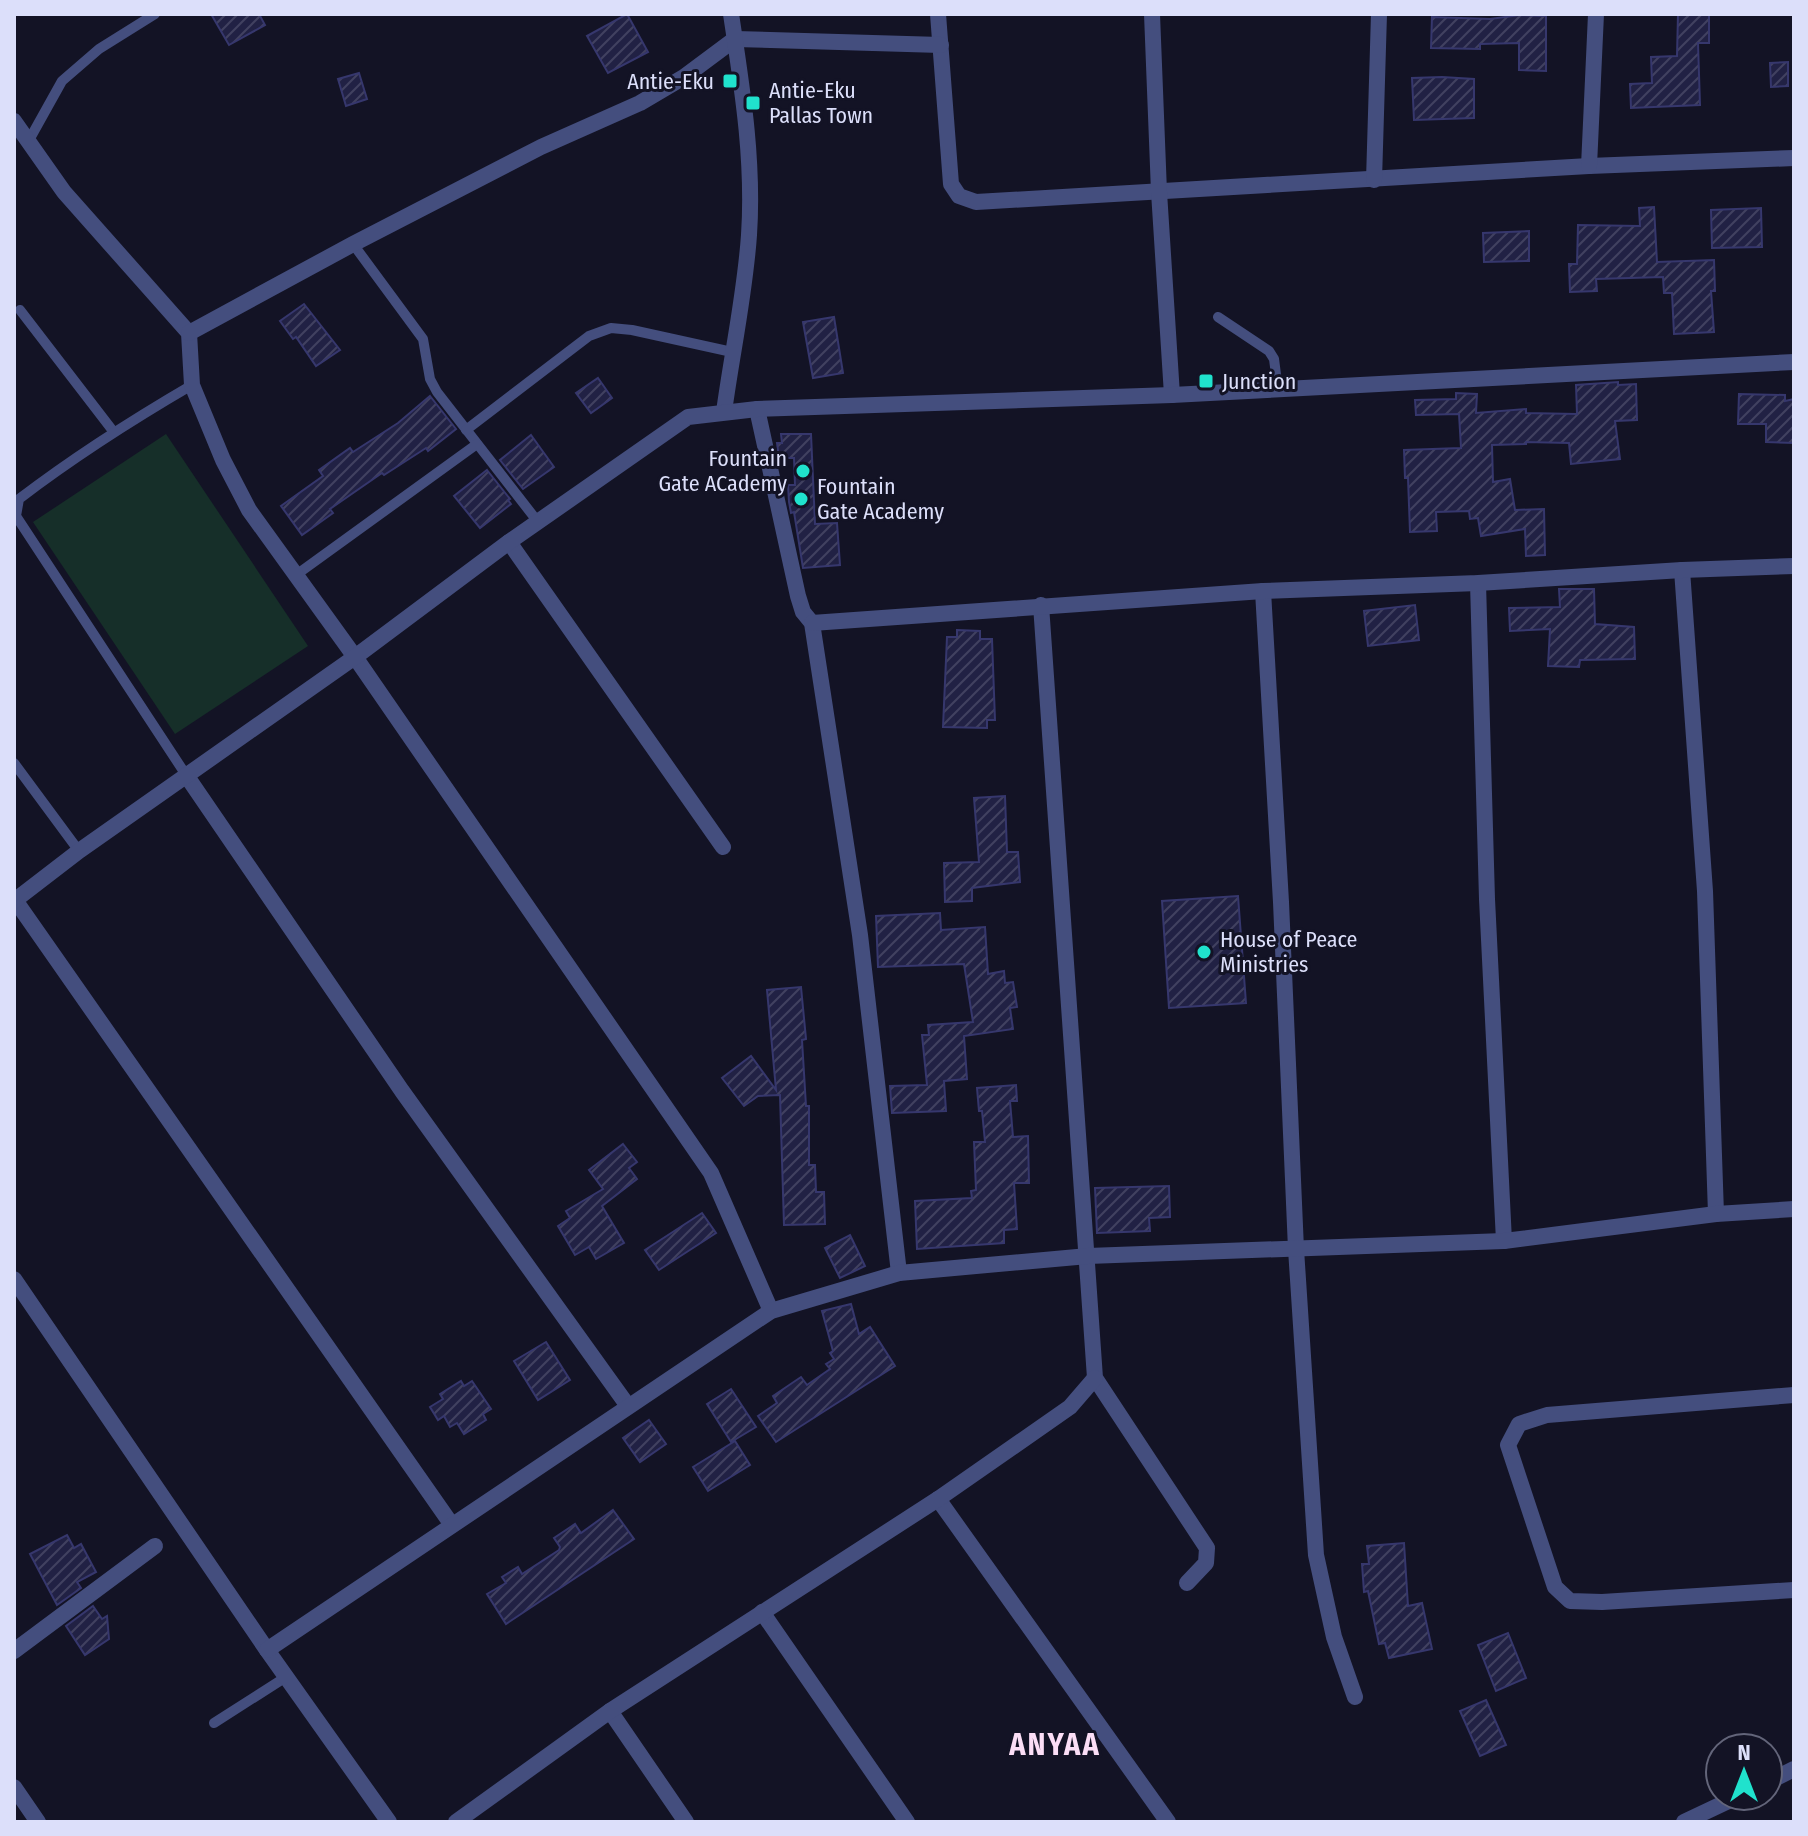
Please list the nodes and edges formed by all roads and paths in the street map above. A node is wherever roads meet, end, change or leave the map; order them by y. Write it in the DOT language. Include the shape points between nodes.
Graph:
graph roads {
  1 [pos="155,14"];
  2 [pos="731,14"];
  3 [pos="938,14"];
  4 [pos="1152,14"];
  5 [pos="1379,14"];
  6 [pos="1596,14"];
  7 [pos="735,39"];
  8 [pos="941,45"];
  9 [pos="14,121"];
  10 [pos="28,142"];
  11 [pos="1794,158"];
  12 [pos="1589,166"];
  13 [pos="1374,180"];
  14 [pos="1159,192"];
  15 [pos="353,244"];
  16 [pos="20,310"];
  17 [pos="1218,317"];
  18 [pos="189,333"];
  19 [pos="732,352"];
  20 [pos="1794,362"];
  21 [pos="192,385"];
  22 [pos="1278,390"];
  23 [pos="1172,395"];
  24 [pos="757,409"];
  25 [pos="724,412"];
  26 [pos="466,430"];
  27 [pos="113,431"];
  28 [pos="477,444"];
  29 [pos="538,522"];
  30 [pos="509,542"];
  31 [pos="1794,566"];
  32 [pos="1682,570"];
  33 [pos="296,575"];
  34 [pos="1478,583"];
  35 [pos="1263,591"];
  36 [pos="1041,605"];
  37 [pos="812,623"];
  38 [pos="355,657"];
  39 [pos="14,763"];
  40 [pos="186,775"];
  41 [pos="723,847"];
  42 [pos="79,851"];
  43 [pos="14,900"];
  44 [pos="1794,1209"];
  45 [pos="1716,1214"];
  46 [pos="1504,1241"];
  47 [pos="1296,1249"];
  48 [pos="1088,1256"];
  49 [pos="899,1273"];
  50 [pos="14,1279"];
  51 [pos="771,1311"];
  52 [pos="1095,1378"];
  53 [pos="1794,1395"];
  54 [pos="628,1406"];
  55 [pos="938,1499"];
  56 [pos="452,1525"];
  57 [pos="155,1546"];
  58 [pos="1187,1583"];
  59 [pos="1794,1590"];
  60 [pos="762,1612"];
  61 [pos="267,1650"];
  62 [pos="14,1651"];
  63 [pos="286,1677"];
  64 [pos="1355,1697"];
  65 [pos="610,1711"];
  66 [pos="214,1723"];
  67 [pos="14,1787"];
  68 [pos="1705,1812"];
  69 [pos="38,1822"];
  70 [pos="389,1822"];
  71 [pos="456,1822"];
  72 [pos="686,1822"];
  73 [pos="907,1822"];
  74 [pos="1168,1822"];
  75 [pos="1684,1822"];
  1 -- 10 [label="lane" via="99,49 62,81"];
  2 -- 7 [label="street"];
  3 -- 8 [label="street"];
  4 -- 14 [label="street"];
  5 -- 13 [label="street"];
  6 -- 12 [label="street"];
  7 -- 8 [label="street"];
  7 -- 15 [label="street" via="640,103 541,147"];
  7 -- 19 [label="street" via="750,168 749,235"];
  8 -- 14 [label="street" via="951,184 959,196 976,202"];
  9 -- 10 [label="street"];
  10 -- 18 [label="street" via="64,192"];
  11 -- 12 [label="street"];
  12 -- 13 [label="street"];
  13 -- 14 [label="street"];
  14 -- 23 [label="street"];
  15 -- 18 [label="street"];
  15 -- 26 [label="lane" via="423,339 430,379"];
  16 -- 27 [label="lane"];
  17 -- 22 [label="lane" via="1269,351"];
  18 -- 21 [label="street"];
  19 -- 25 [label="street"];
  19 -- 26 [label="lane" via="611,328 589,336"];
  20 -- 22 [label="street"];
  21 -- 27 [label="lane"];
  21 -- 33 [label="street" via="249,510"];
  22 -- 23 [label="street"];
  23 -- 24 [label="street"];
  24 -- 25 [label="street"];
  24 -- 37 [label="street" via="798,596"];
  25 -- 29 [label="street" via="688,417"];
  26 -- 28 [label="lane"];
  27 -- 40 [label="lane" via="19,499 16,516"];
  28 -- 29 [label="lane"];
  28 -- 33 [label="lane"];
  29 -- 30 [label="street"];
  30 -- 38 [label="street"];
  30 -- 41 [label="street"];
  31 -- 32 [label="street"];
  32 -- 34 [label="street"];
  32 -- 45 [label="street" via="1705,891"];
  33 -- 38 [label="street"];
  34 -- 35 [label="street"];
  34 -- 46 [label="street"];
  35 -- 36 [label="street"];
  35 -- 47 [label="street"];
  36 -- 37 [label="street"];
  36 -- 48 [label="street"];
  37 -- 49 [label="street" via="860,935"];
  38 -- 40 [label="street"];
  38 -- 51 [label="street" via="711,1173"];
  39 -- 42 [label="lane"];
  40 -- 42 [label="street"];
  40 -- 54 [label="street" via="402,1091"];
  42 -- 43 [label="street"];
  43 -- 56 [label="street"];
  44 -- 45 [label="street"];
  45 -- 46 [label="street"];
  46 -- 47 [label="street"];
  47 -- 48 [label="street"];
  47 -- 64 [label="street" via="1316,1555 1334,1637"];
  48 -- 49 [label="street"];
  48 -- 52 [label="street"];
  49 -- 51 [label="street"];
  50 -- 61 [label="street"];
  51 -- 54 [label="street"];
  52 -- 55 [label="street" via="1070,1407"];
  52 -- 58 [label="street" via="1207,1548 1206,1563"];
  53 -- 59 [label="street" via="1547,1415 1519,1424 1508,1445 1555,1587 1570,1601"];
  54 -- 56 [label="street"];
  55 -- 60 [label="street"];
  55 -- 74 [label="street"];
  56 -- 61 [label="street"];
  57 -- 62 [label="street"];
  60 -- 65 [label="street"];
  60 -- 73 [label="street"];
  61 -- 63 [label="street"];
  61 -- 70 [label="lane"];
  63 -- 66 [label="lane"];
  63 -- 70 [label="street"];
  65 -- 71 [label="street"];
  65 -- 72 [label="street"];
  67 -- 69 [label="street"];
  68 -- 75 [label="street"];
}
